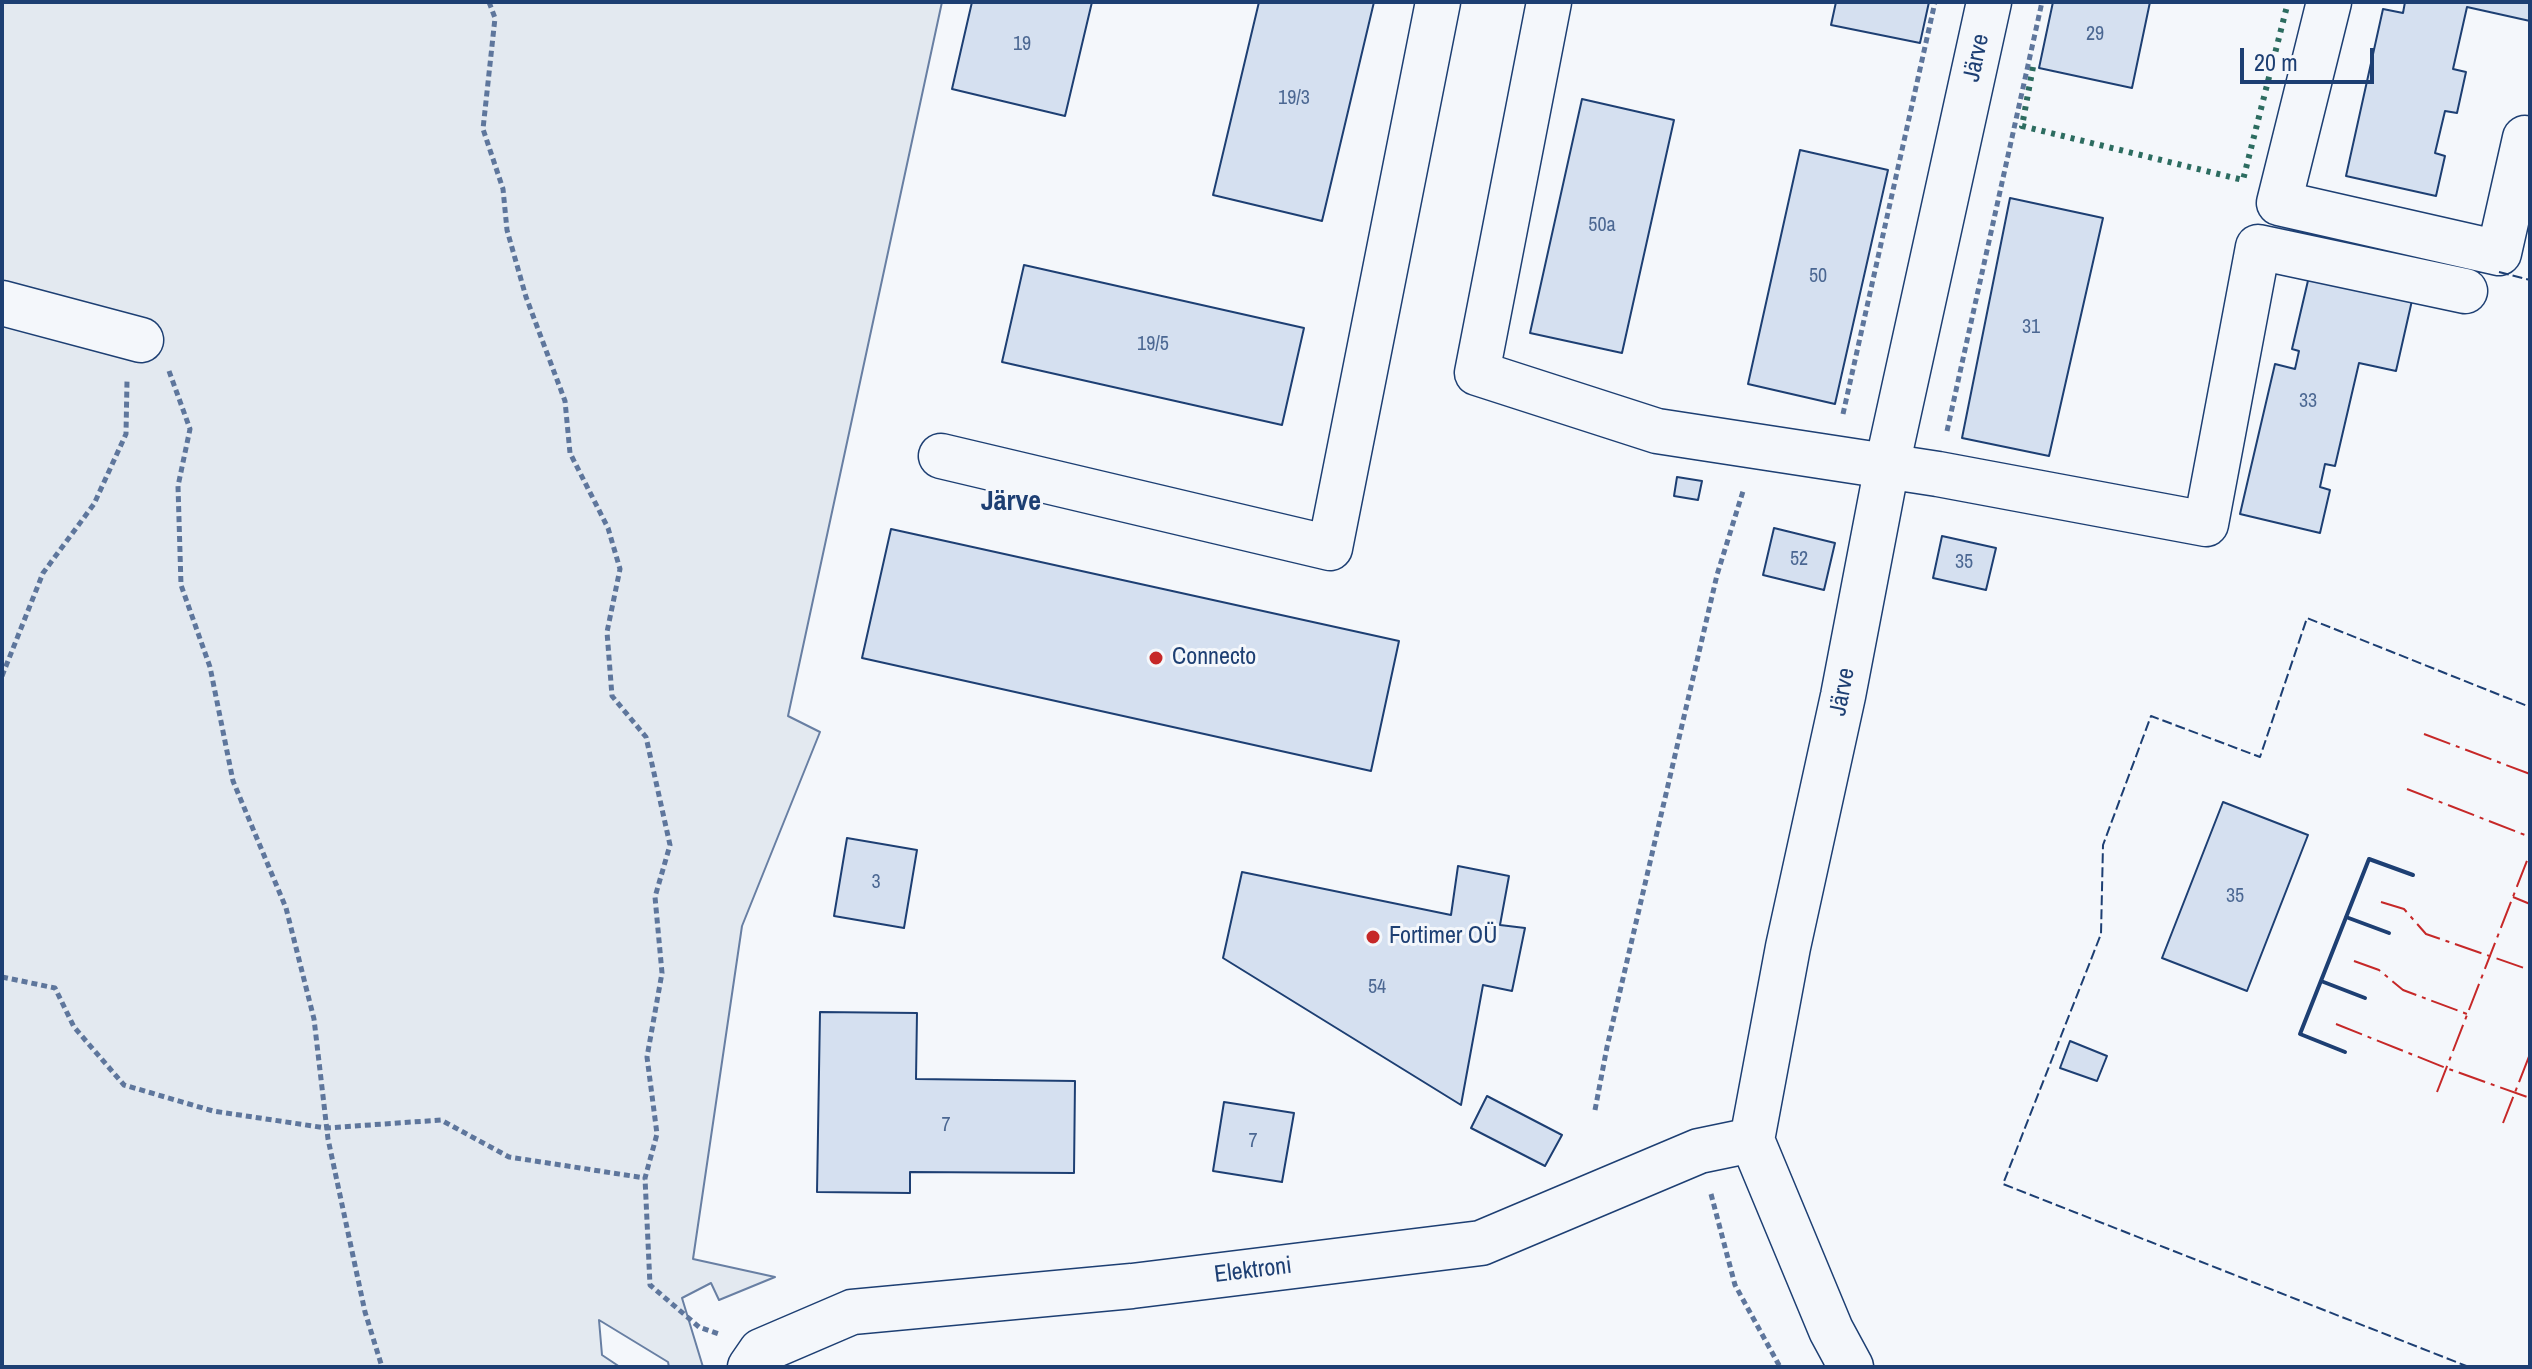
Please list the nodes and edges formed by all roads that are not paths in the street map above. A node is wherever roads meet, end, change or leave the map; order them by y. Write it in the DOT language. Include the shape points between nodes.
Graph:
graph roads {
  1 [pos="1438,2"];
  2 [pos="1549,2"];
  3 [pos="1989,2"];
  4 [pos="2329,2"];
  5 [pos="2525,138"];
  6 [pos="2465,291"];
  7 [pos="2,303"];
  8 [pos="141,340"];
  9 [pos="941,456"];
  10 [pos="1887,466"];
  11 [pos="1752,1140"];
  12 [pos="756,1359"];
  13 [pos="1851,1367"];
  1 -- 9 [label="street" via="1330,548"];
  2 -- 10 [label="street" via="1477,373 1657,431"];
  3 -- 10 [label="street, Järve"];
  4 -- 5 [label="street" via="2279,203 2499,253"];
  6 -- 10 [label="street" via="2258,247 2206,524"];
  7 -- 8 [label="street"];
  10 -- 11 [label="street, Järve"];
  11 -- 12 [label="street, Elektroni" via="1699,1151 1481,1243 1132,1286 852,1312"];
  11 -- 13 [label="street"];
}
